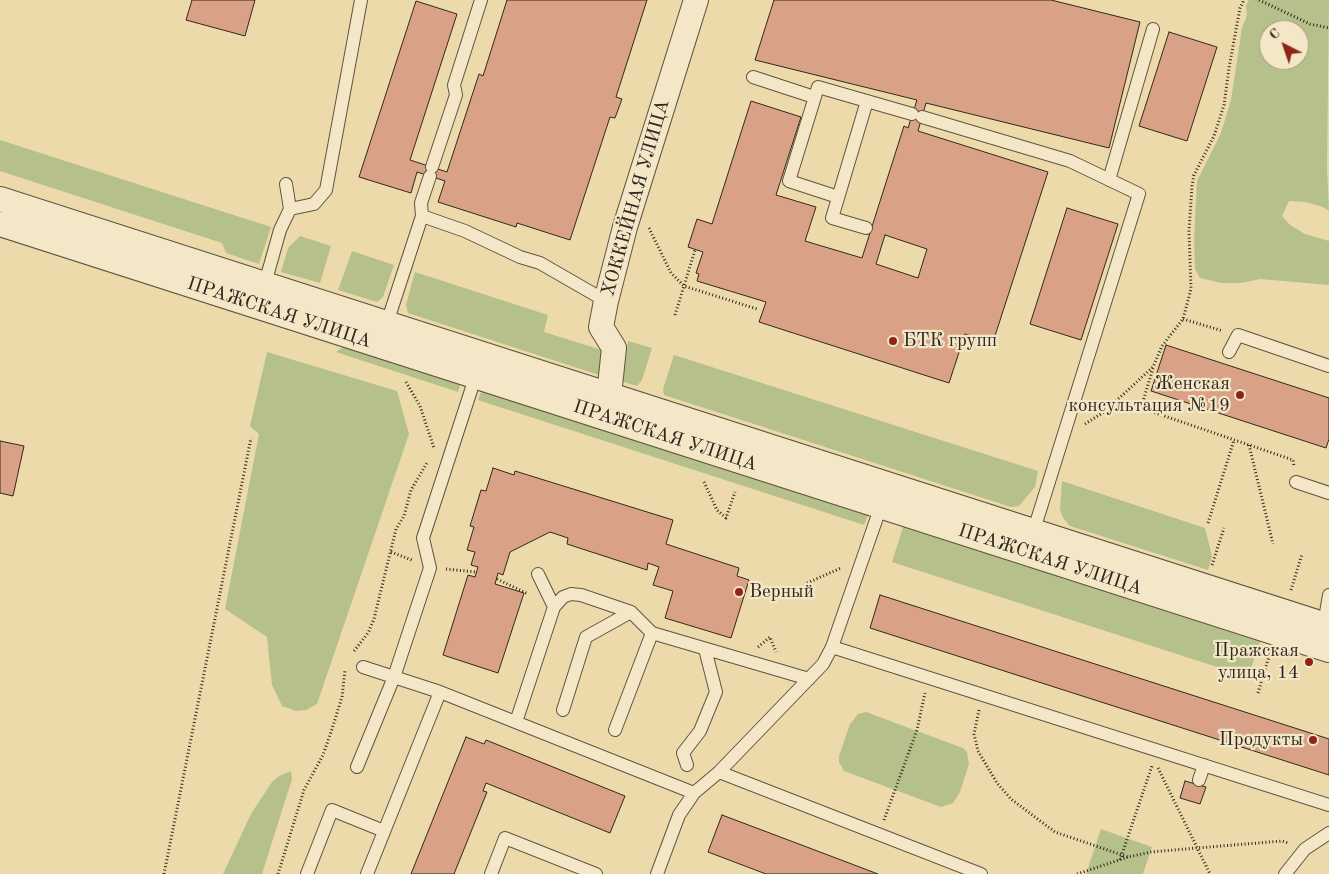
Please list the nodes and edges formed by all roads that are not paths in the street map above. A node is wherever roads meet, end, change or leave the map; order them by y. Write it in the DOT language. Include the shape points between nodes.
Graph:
graph roads {
  1 [pos="362,0"];
  2 [pos="481,0"];
  3 [pos="696,0"];
  4 [pos="1153,29"];
  5 [pos="753,77"];
  6 [pos="814,96"];
  7 [pos="867,101"];
  8 [pos="1109,180"];
  9 [pos="286,184"];
  10 [pos="838,197"];
  11 [pos="0,199"];
  12 [pos="290,210"];
  13 [pos="422,216"];
  14 [pos="0,224"];
  15 [pos="866,228"];
  16 [pos="261,295"];
  17 [pos="606,301"];
  18 [pos="384,334"];
  19 [pos="1229,352"];
  20 [pos="479,365"];
  21 [pos="1329,366"];
  22 [pos="605,405"];
  23 [pos="642,417"];
  24 [pos="1296,482"];
  25 [pos="889,484"];
  26 [pos="1329,493"];
  27 [pos="881,506"];
  28 [pos="1030,541"];
  29 [pos="538,574"];
  30 [pos="1329,595"];
  31 [pos="554,606"];
  32 [pos="631,612"];
  33 [pos="1327,625"];
  34 [pos="652,633"];
  35 [pos="832,647"];
  36 [pos="705,649"];
  37 [pos="1323,649"];
  38 [pos="363,666"];
  39 [pos="394,678"];
  40 [pos="809,679"];
  41 [pos="440,692"];
  42 [pos="563,710"];
  43 [pos="516,722"];
  44 [pos="615,730"];
  45 [pos="687,765"];
  46 [pos="1204,765"];
  47 [pos="357,767"];
  48 [pos="719,772"];
  49 [pos="1199,780"];
  50 [pos="694,793"];
  51 [pos="1329,805"];
  52 [pos="384,831"];
  53 [pos="1329,833"];
  54 [pos="307,874"];
  55 [pos="367,874"];
  56 [pos="491,874"];
  57 [pos="596,874"];
  58 [pos="657,874"];
  59 [pos="981,874"];
  60 [pos="1286,874"];
  1 -- 12 [label="lane" via="326,190 314,204"];
  2 -- 13 [label="lane" via="454,85 456,95 421,203"];
  3 -- 17 [label="street, ХОККЕЙНАЯ УЛИЦА" via="625,227"];
  4 -- 8 [label="lane"];
  5 -- 6 [label="lane"];
  6 -- 7 [label="lane" via="818,87"];
  6 -- 10 [label="lane" via="789,181"];
  7 -- 8 [label="lane" via="1070,161"];
  7 -- 10 [label="lane"];
  8 -- 28 [label="lane" via="1139,194"];
  9 -- 12 [label="lane"];
  10 -- 15 [label="lane" via="832,218"];
  11 -- 16 [label="street, ПРАЖСКАЯ УЛИЦА"];
  12 -- 16 [label="lane" via="280,230"];
  13 -- 17 [label="lane" via="540,263"];
  13 -- 18 [label="lane"];
  14 -- 16 [label="street, ПРАЖСКАЯ УЛИЦА"];
  16 -- 18 [label="street, ПРАЖСКАЯ УЛИЦА"];
  17 -- 22 [label="street, ХОККЕЙНАЯ УЛИЦА" via="601,327 614,348"];
  18 -- 20 [label="street, ПРАЖСКАЯ УЛИЦА"];
  19 -- 21 [label="lane" via="1238,335"];
  20 -- 22 [label="street, ПРАЖСКАЯ УЛИЦА"];
  20 -- 39 [label="lane" via="423,538 430,568"];
  22 -- 23 [label="street, ПРАЖСКАЯ УЛИЦА"];
  23 -- 25 [label="street, ПРАЖСКАЯ УЛИЦА"];
  23 -- 27 [label="street, ПРАЖСКАЯ УЛИЦА"];
  24 -- 26 [label="lane"];
  25 -- 27 [label="lane"];
  25 -- 28 [label="street, ПРАЖСКАЯ УЛИЦА"];
  27 -- 28 [label="street, ПРАЖСКАЯ УЛИЦА"];
  27 -- 35 [label="lane"];
  28 -- 33 [label="street, ПРАЖСКАЯ УЛИЦА"];
  28 -- 37 [label="street, ПРАЖСКАЯ УЛИЦА"];
  29 -- 31 [label="lane"];
  30 -- 33 [label="lane"];
  31 -- 32 [label="lane" via="571,594"];
  31 -- 43 [label="lane"];
  32 -- 34 [label="lane"];
  32 -- 42 [label="lane" via="586,637"];
  33 -- 37 [label="lane"];
  34 -- 36 [label="lane"];
  34 -- 44 [label="lane"];
  35 -- 40 [label="lane"];
  35 -- 46 [label="lane"];
  36 -- 40 [label="lane"];
  36 -- 45 [label="lane" via="716,692 700,731 683,753"];
  38 -- 39 [label="lane"];
  39 -- 41 [label="lane"];
  39 -- 47 [label="lane"];
  40 -- 48 [label="lane"];
  41 -- 43 [label="lane"];
  41 -- 52 [label="lane"];
  43 -- 50 [label="lane"];
  46 -- 49 [label="lane"];
  46 -- 51 [label="lane"];
  48 -- 50 [label="lane"];
  48 -- 59 [label="lane"];
  50 -- 58 [label="lane" via="679,815"];
  52 -- 54 [label="lane" via="332,810"];
  52 -- 55 [label="lane"];
  53 -- 60 [label="lane" via="1305,849"];
  56 -- 57 [label="lane" via="506,838"];
}
